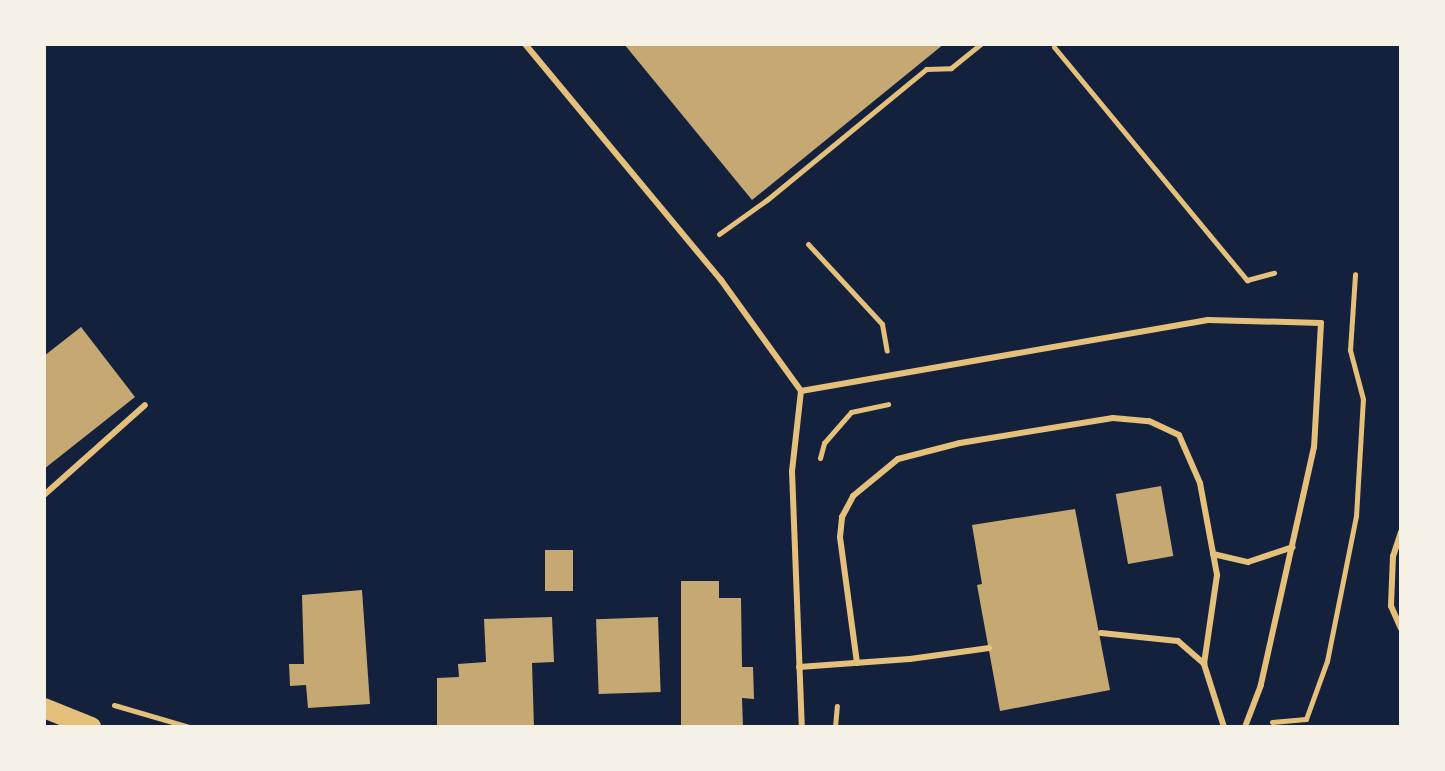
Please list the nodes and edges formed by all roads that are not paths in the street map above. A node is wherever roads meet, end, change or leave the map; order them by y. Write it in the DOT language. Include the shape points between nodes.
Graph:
graph roads {
  1 [pos="525,44"];
  2 [pos="801,391"];
  3 [pos="145,405"];
  4 [pos="44,495"];
  5 [pos="1401,532"];
  6 [pos="1293,547"];
  7 [pos="1213,554"];
  8 [pos="1401,628"];
  9 [pos="1101,633"];
  10 [pos="989,648"];
  11 [pos="857,663"];
  12 [pos="1204,664"];
  13 [pos="799,667"];
  14 [pos="44,708"];
  15 [pos="91,727"];
  16 [pos="802,727"];
  17 [pos="1224,727"];
  18 [pos="1245,727"];
  1 -- 2 [label="lane" via="705,260"];
  2 -- 6 [label="lane" via="1208,320 1321,323 1314,447"];
  2 -- 13 [label="lane" via="792,471"];
  3 -- 4 [label="lane"];
  5 -- 8 [label="lane" via="1393,556 1391,606"];
  6 -- 7 [label="lane" via="1248,562"];
  6 -- 18 [label="lane" via="1261,685"];
  7 -- 11 [label="lane" via="1200,483 1179,435 1149,421 1113,418 960,443 898,459 853,496 842,517 840,537"];
  7 -- 12 [label="lane" via="1217,575"];
  9 -- 12 [label="lane" via="1178,641"];
  10 -- 11 [label="lane"];
  11 -- 13 [label="lane"];
  12 -- 17 [label="lane"];
  13 -- 16 [label="lane"];
  14 -- 15 [label="main road"];
}
